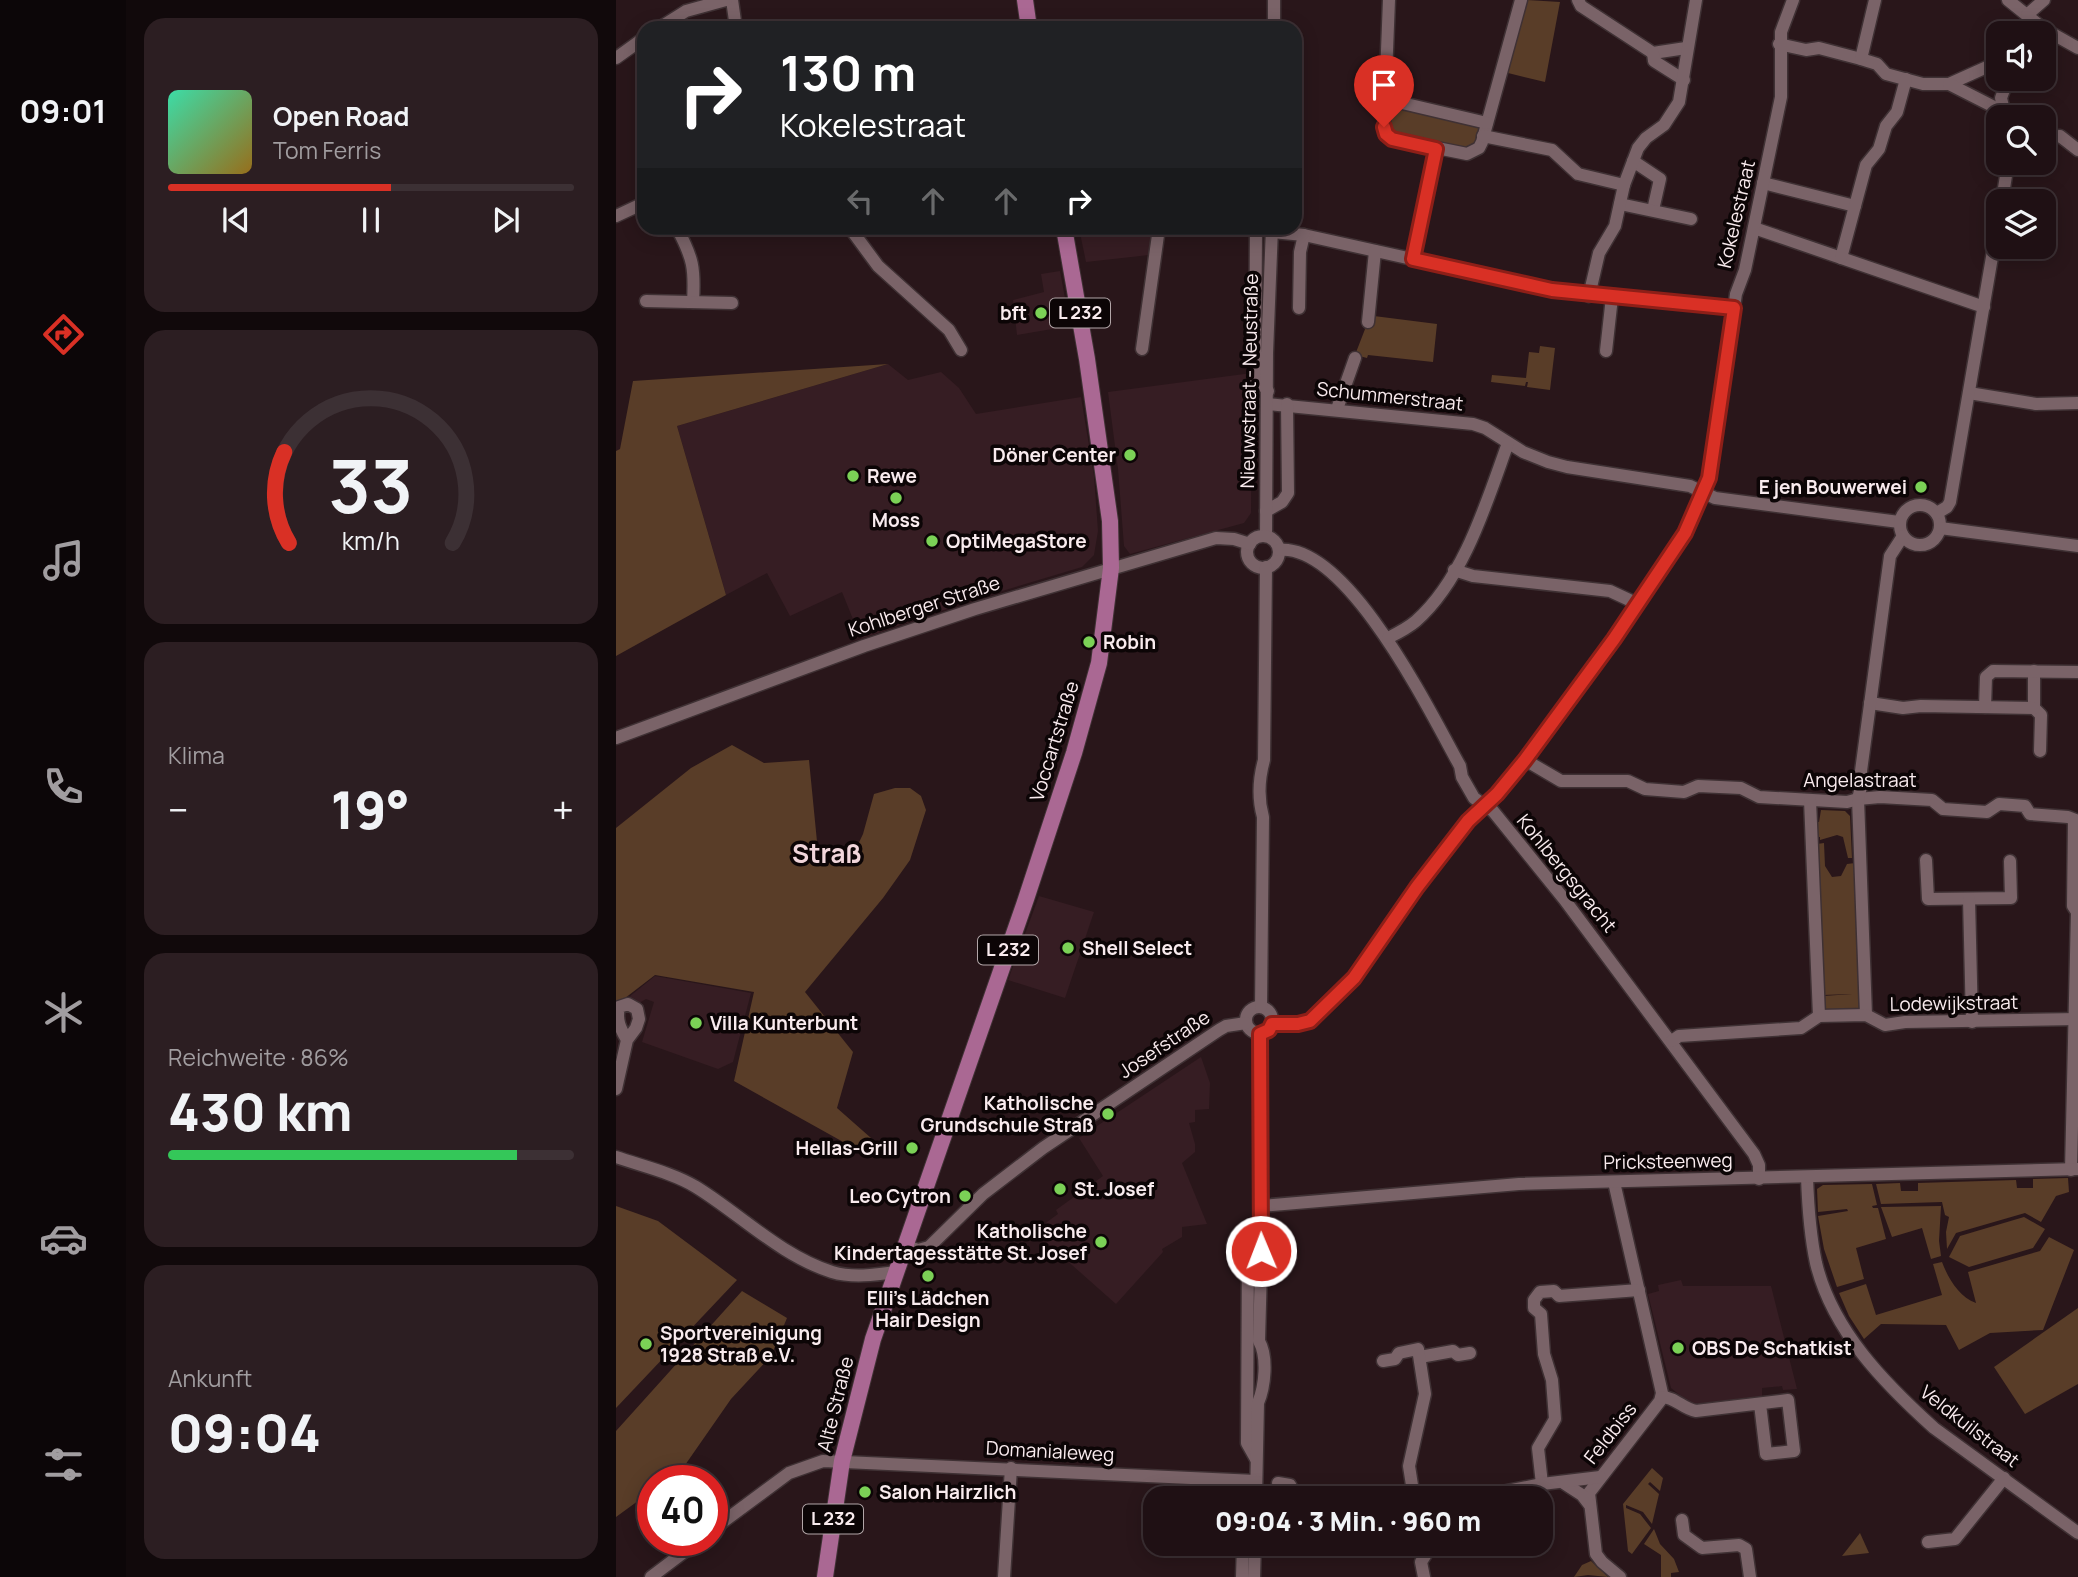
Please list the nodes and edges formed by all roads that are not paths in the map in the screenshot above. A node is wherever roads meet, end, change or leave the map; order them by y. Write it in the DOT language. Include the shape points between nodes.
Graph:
graph roads {
  1 [pos="726,0"];
  2 [pos="732,0"];
  3 [pos="1025,0"];
  4 [pos="1274,0"];
  5 [pos="1389,0"];
  6 [pos="1521,0"];
  7 [pos="1578,0"];
  8 [pos="1696,0"];
  9 [pos="1793,0"];
  10 [pos="1875,0"];
  11 [pos="2008,0"];
  12 [pos="2044,0"];
  13 [pos="699,3"];
  14 [pos="2027,15"];
  15 [pos="670,21"];
  16 [pos="735,21"];
  17 [pos="1028,21"];
  18 [pos="1274,21"];
  19 [pos="2032,21"];
  20 [pos="2056,38"];
  21 [pos="637,43"];
  22 [pos="1779,44"];
  23 [pos="1686,48"];
  24 [pos="2078,48"];
  25 [pos="1653,53"];
  26 [pos="616,58"];
  27 [pos="1861,59"];
  28 [pos="1986,67"];
  29 [pos="1684,79"];
  30 [pos="1906,79"];
  31 [pos="1949,84"];
  32 [pos="1385,99"];
  33 [pos="1987,105"];
  34 [pos="1485,130"];
  35 [pos="2056,136"];
  36 [pos="1436,149"];
  37 [pos="2078,150"];
  38 [pos="1633,161"];
  39 [pos="1763,183"];
  40 [pos="1624,185"];
  41 [pos="1620,204"];
  42 [pos="1856,206"];
  43 [pos="637,207"];
  44 [pos="1653,210"];
  45 [pos="616,216"];
  46 [pos="1692,219"];
  47 [pos="1754,228"];
  48 [pos="680,235"];
  49 [pos="855,235"];
  50 [pos="1065,235"];
  51 [pos="1158,235"];
  52 [pos="1256,235"];
  53 [pos="1272,235"];
  54 [pos="1304,235"];
  55 [pos="1375,251"];
  56 [pos="1841,258"];
  57 [pos="1413,259"];
  58 [pos="1992,259"];
  59 [pos="1589,296"];
  60 [pos="1612,297"];
  61 [pos="646,302"];
  62 [pos="692,302"];
  63 [pos="732,303"];
  64 [pos="1984,307"];
  65 [pos="1299,308"];
  66 [pos="1734,308"];
  67 [pos="1368,322"];
  68 [pos="1142,349"];
  69 [pos="961,350"];
  70 [pos="1606,351"];
  71 [pos="1355,358"];
  72 [pos="1969,393"];
  73 [pos="1268,397"];
  74 [pos="2077,400"];
  75 [pos="1287,404"];
  76 [pos="1337,409"];
  77 [pos="1508,443"];
  78 [pos="1704,494"];
  79 [pos="1266,511"];
  80 [pos="1937,513"];
  81 [pos="1899,522"];
  82 [pos="1940,528"];
  83 [pos="1266,536"];
  84 [pos="1903,536"];
  85 [pos="1250,544"];
  86 [pos="2078,546"];
  87 [pos="1279,550"];
  88 [pos="1266,567"];
  89 [pos="1111,568"];
  90 [pos="1454,570"];
  91 [pos="1638,604"];
  92 [pos="1388,638"];
  93 [pos="2034,671"];
  94 [pos="2078,673"];
  95 [pos="1870,703"];
  96 [pos="1985,707"];
  97 [pos="2034,708"];
  98 [pos="616,738"];
  99 [pos="2040,751"];
  100 [pos="1525,760"];
  101 [pos="1858,799"];
  102 [pos="1810,800"];
  103 [pos="1486,804"];
  104 [pos="2074,817"];
  105 [pos="1926,860"];
  106 [pos="2010,861"];
  107 [pos="1969,899"];
  108 [pos="1261,1007"];
  109 [pos="1866,1015"];
  110 [pos="1819,1016"];
  111 [pos="2077,1019"];
  112 [pos="1972,1022"];
  113 [pos="1246,1023"];
  114 [pos="1272,1024"];
  115 [pos="1260,1034"];
  116 [pos="627,1040"];
  117 [pos="1672,1041"];
  118 [pos="616,1089"];
  119 [pos="616,1157"];
  120 [pos="2075,1170"];
  121 [pos="1807,1177"];
  122 [pos="1759,1179"];
  123 [pos="1614,1182"];
  124 [pos="1260,1206"];
  125 [pos="1262,1231"];
  126 [pos="906,1246"];
  127 [pos="896,1272"];
  128 [pos="1639,1290"];
  129 [pos="1418,1348"];
  130 [pos="1470,1353"];
  131 [pos="1383,1361"];
  132 [pos="1662,1397"];
  133 [pos="1760,1404"];
  134 [pos="1256,1459"];
  135 [pos="842,1461"];
  136 [pos="1011,1468"];
  137 [pos="1600,1477"];
  138 [pos="2004,1478"];
  139 [pos="1256,1481"];
  140 [pos="1562,1482"];
  141 [pos="1278,1483"];
  142 [pos="1542,1484"];
  143 [pos="1256,1486"];
  144 [pos="1290,1486"];
  145 [pos="1412,1486"];
  146 [pos="1532,1486"];
  147 [pos="1590,1504"];
  148 [pos="728,1518"];
  149 [pos="1682,1520"];
  150 [pos="2078,1533"];
  151 [pos="1928,1542"];
  152 [pos="678,1556"];
  153 [pos="1243,1556"];
  154 [pos="1255,1556"];
  155 [pos="1425,1556"];
  156 [pos="650,1577"];
  157 [pos="825,1577"];
  158 [pos="1004,1577"];
  159 [pos="1242,1577"];
  160 [pos="1254,1577"];
  161 [pos="1424,1577"];
  162 [pos="1620,1577"];
  163 [pos="1746,1577"];
  1 -- 13 [label="street"];
  2 -- 16 [label="street"];
  3 -- 17 [label="main road"];
  4 -- 18 [label="street"];
  5 -- 32 [label="street"];
  6 -- 34 [label="street"];
  7 -- 25 [label="street"];
  8 -- 23 [label="street"];
  9 -- 22 [label="street, Kokelestraat"];
  10 -- 27 [label="street"];
  11 -- 14 [label="street"];
  12 -- 14 [label="street"];
  13 -- 15 [label="street"];
  14 -- 19 [label="street"];
  20 -- 24 [label="street"];
  21 -- 26 [label="street"];
  22 -- 27 [label="street"];
  22 -- 39 [label="street, Kokelestraat" via="1781,97"];
  23 -- 25 [label="street"];
  23 -- 29 [label="street"];
  25 -- 29 [label="street" via="1654,61"];
  27 -- 30 [label="street" via="1877,64 1886,74"];
  28 -- 31 [label="street"];
  29 -- 38 [label="street" via="1677,108 1646,138"];
  30 -- 31 [label="street"];
  30 -- 42 [label="street" via="1897,112 1866,164"];
  31 -- 33 [label="street"];
  32 -- 34 [label="street"];
  32 -- 36 [label="street" via="1384,131 1388,137"];
  34 -- 36 [label="street" via="1479,148 1468,154"];
  34 -- 40 [label="street" via="1552,150 1578,174"];
  35 -- 37 [label="street"];
  36 -- 57 [label="street"];
  38 -- 40 [label="street"];
  38 -- 44 [label="street" via="1660,179"];
  39 -- 42 [label="street"];
  39 -- 47 [label="street, Kokelestraat"];
  40 -- 41 [label="street"];
  41 -- 44 [label="street"];
  41 -- 59 [label="street" via="1615,226 1599,253"];
  42 -- 56 [label="street"];
  43 -- 45 [label="street"];
  44 -- 46 [label="street"];
  47 -- 56 [label="street"];
  47 -- 66 [label="street, Kokelestraat"];
  48 -- 62 [label="street" via="692,259"];
  49 -- 69 [label="street" via="878,266 949,330"];
  50 -- 89 [label="main road, Voccartstraße / L 232" via="1107,491"];
  51 -- 68 [label="street"];
  52 -- 73 [label="street" via="1255,377"];
  53 -- 73 [label="street, Nieuwstraat - Neustraße"];
  54 -- 55 [label="street"];
  54 -- 65 [label="street"];
  55 -- 57 [label="street"];
  55 -- 67 [label="street"];
  56 -- 64 [label="street"];
  57 -- 59 [label="street"];
  58 -- 64 [label="street"];
  59 -- 60 [label="street"];
  60 -- 66 [label="street"];
  60 -- 70 [label="street"];
  61 -- 62 [label="street"];
  62 -- 63 [label="street"];
  64 -- 72 [label="street"];
  66 -- 78 [label="street, Kokelestraat"];
  71 -- 76 [label="street"];
  72 -- 74 [label="street" via="2036,404"];
  72 -- 80 [label="street" via="1950,502"];
  73 -- 75 [label="street, Schummerstraat"];
  73 -- 79 [label="street, Nieuwstraat - Neustraße"];
  75 -- 76 [label="street, Schummerstraat"];
  75 -- 79 [label="street" via="1288,493"];
  76 -- 77 [label="street, Schummerstraat" via="1472,424"];
  77 -- 78 [label="street, Schummerstraat" via="1567,467 1690,486"];
  77 -- 90 [label="street" via="1472,538"];
  78 -- 81 [label="street, Schummerstraat"];
  78 -- 91 [label="street, Kokelestraat" via="1685,533"];
  79 -- 83 [label="street, Nieuwstraat - Neustraße"];
  80 -- 81 [label="street" via="1911,506"];
  80 -- 82 [label="street"];
  81 -- 84 [label="street"];
  82 -- 84 [label="street" via="1935,539 1924,544"];
  82 -- 86 [label="street"];
  83 -- 85 [label="street"];
  83 -- 87 [label="street"];
  84 -- 95 [label="street" via="1890,555"];
  85 -- 88 [label="street" via="1250,559"];
  85 -- 89 [label="street, Kohlberger Straße" via="1216,538"];
  87 -- 88 [label="street" via="1276,561"];
  87 -- 92 [label="street, Kohlbergsgracht" via="1306,554 1325,568"];
  88 -- 108 [label="street"];
  89 -- 98 [label="street, Kohlberger Straße" via="864,646"];
  89 -- 126 [label="main road, Voccartstraße / L 232" via="1087,712"];
  90 -- 91 [label="street" via="1610,591"];
  90 -- 92 [label="street" via="1417,620"];
  91 -- 100 [label="street, Kokelestraat"];
  92 -- 103 [label="street, Kohlbergsgracht" via="1474,798"];
  93 -- 94 [label="street"];
  93 -- 96 [label="street" via="1993,670 1986,677"];
  93 -- 97 [label="street"];
  95 -- 96 [label="street" via="1903,708"];
  95 -- 101 [label="street"];
  96 -- 97 [label="street"];
  97 -- 99 [label="street" via="2041,715"];
  100 -- 102 [label="street, Angelastraat" via="1561,781 1628,781 1645,789 1684,792 1698,786 1741,788 1759,797"];
  100 -- 103 [label="street, Kokelestraat"];
  101 -- 102 [label="street, Angelastraat"];
  101 -- 104 [label="street, Angelastraat" via="1932,800 1943,809 1987,812 1999,804 2025,806 2030,814"];
  101 -- 109 [label="street"];
  102 -- 110 [label="street"];
  103 -- 114 [label="street, Kokelestraat" via="1417,887 1354,978 1310,1021"];
  103 -- 117 [label="street, Kohlbergsgracht"];
  104 -- 111 [label="street"];
  105 -- 107 [label="street" via="1928,899"];
  106 -- 107 [label="street" via="2011,898"];
  107 -- 112 [label="street"];
  108 -- 113 [label="street" via="1250,1011"];
  108 -- 114 [label="street" via="1271,1014"];
  109 -- 110 [label="street, Lodewijkstraat"];
  109 -- 112 [label="street, Lodewijkstraat" via="1885,1025"];
  110 -- 117 [label="street, Lodewijkstraat" via="1801,1028 1679,1036"];
  111 -- 112 [label="street, Lodewijkstraat"];
  111 -- 120 [label="street"];
  113 -- 115 [label="street"];
  113 -- 126 [label="street, Josefstraße" via="1219,1030 1043,1148 983,1194 929,1247"];
  114 -- 115 [label="street"];
  115 -- 124 [label="street"];
  116 -- 118 [label="street"];
  117 -- 122 [label="street, Kohlbergsgracht" via="1754,1154"];
  119 -- 127 [label="street" via="694,1186 794,1254 824,1269 848,1275"];
  120 -- 121 [label="street, Pricksteenweg"];
  121 -- 122 [label="street, Pricksteenweg"];
  121 -- 138 [label="street, Veldkuilstraat" via="1817,1266 1854,1344 1934,1428"];
  122 -- 123 [label="street, Pricksteenweg"];
  123 -- 124 [label="street, Pricksteenweg" via="1519,1184"];
  123 -- 128 [label="street, Feldbiss"];
  124 -- 125 [label="street"];
  125 -- 134 [label="street" via="1259,1341 1264,1348 1263,1391 1258,1403"];
  125 -- 134 [label="street" via="1248,1247 1247,1443"];
  126 -- 127 [label="main road, Alte Straße / L 232"];
  127 -- 135 [label="main road, Alte Straße / L 232" via="873,1339"];
  128 -- 132 [label="street, Feldbiss"];
  128 -- 142 [label="street" via="1559,1296 1554,1291 1540,1292 1534,1300 1534,1308 1541,1314 1555,1419 1538,1448"];
  129 -- 130 [label="street"];
  129 -- 131 [label="street"];
  129 -- 145 [label="street" via="1425,1394 1409,1466"];
  132 -- 133 [label="street" via="1691,1410"];
  132 -- 137 [label="street, Feldbiss"];
  133 -- 133 [label="street" via="1766,1454 1794,1451 1788,1400"];
  134 -- 139 [label="street"];
  135 -- 136 [label="street, Domanialeweg"];
  135 -- 148 [label="street, Domanialeweg" via="824,1461 789,1473"];
  135 -- 157 [label="main road, Alte Straße / L 232"];
  136 -- 139 [label="street, Domanialeweg"];
  136 -- 158 [label="street"];
  137 -- 140 [label="street"];
  137 -- 147 [label="street, Feldbiss" via="1590,1490"];
  138 -- 150 [label="street, Veldkuilstraat"];
  138 -- 151 [label="street" via="1955,1539"];
  139 -- 143 [label="street"];
  140 -- 142 [label="street"];
  140 -- 147 [label="street"];
  141 -- 144 [label="street"];
  142 -- 146 [label="street"];
  147 -- 162 [label="street, Feldbiss" via="1596,1554"];
  149 -- 163 [label="street" via="1684,1535 1702,1548 1745,1547"];
  152 -- 156 [label="street"];
  153 -- 159 [label="street"];
  154 -- 160 [label="street"];
  155 -- 161 [label="street" via="1421,1562"];
}
